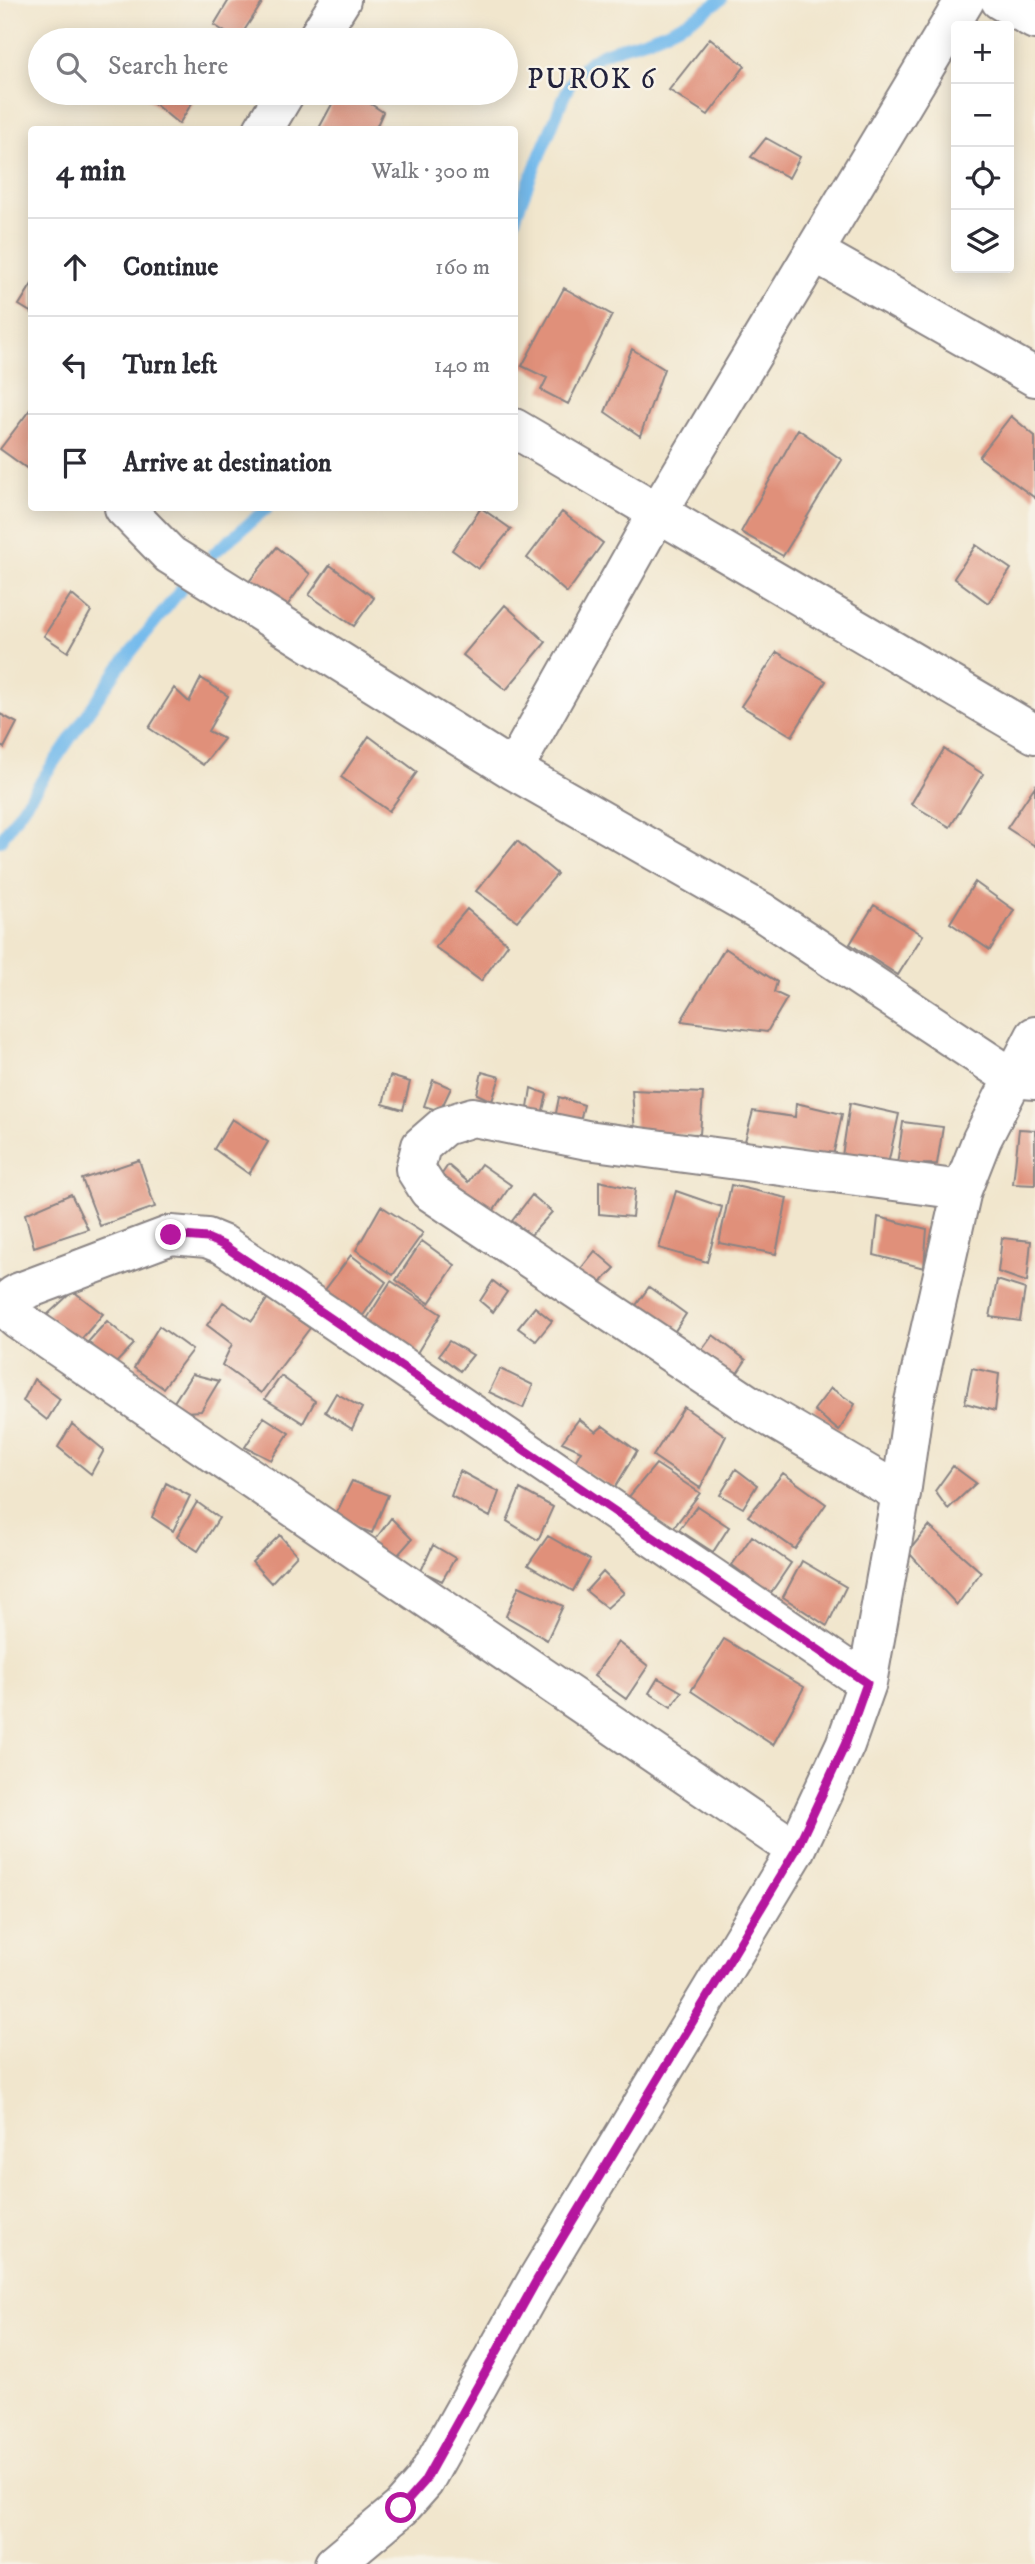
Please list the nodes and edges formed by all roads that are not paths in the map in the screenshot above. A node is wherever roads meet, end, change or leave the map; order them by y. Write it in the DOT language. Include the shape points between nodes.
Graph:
graph roads {
  1 [pos="341,0"];
  2 [pos="965,0"];
  3 [pos="1000,0"];
  4 [pos="1035,20"];
  5 [pos="324,28"];
  6 [pos="278,105"];
  7 [pos="265,126"];
  8 [pos="814,252"];
  9 [pos="1035,377"];
  10 [pos="518,430"];
  11 [pos="127,511"];
  12 [pos="658,512"];
  13 [pos="1035,734"];
  14 [pos="513,770"];
  15 [pos="1035,1036"];
  16 [pos="1024,1079"];
  17 [pos="962,1189"];
  18 [pos="901,1494"];
  19 [pos="867,1683"];
  20 [pos="796,1850"];
  21 [pos="334,2564"];
  1 -- 5 [label="street"];
  2 -- 8 [label="street"];
  3 -- 4 [label="street"];
  6 -- 7 [label="street"];
  8 -- 9 [label="street"];
  8 -- 12 [label="street"];
  10 -- 12 [label="street"];
  11 -- 14 [label="street" via="170,555"];
  12 -- 13 [label="street"];
  12 -- 14 [label="street"];
  14 -- 16 [label="street" via="762,912"];
  15 -- 16 [label="street"];
  16 -- 17 [label="street" via="982,1139"];
  17 -- 18 [label="street" via="914,1402"];
  17 -- 18 [label="street" via="587,1140 473,1117 444,1126 421,1146 415,1170 429,1191 497,1237 748,1404"];
  18 -- 19 [label="street"];
  19 -- 20 [label="street" via="845,1745"];
  19 -- 20 [label="street" via="223,1245 207,1238 171,1235 20,1292 9,1303 19,1320"];
  20 -- 21 [label="street" via="538,2278 424,2482 401,2508"];
}
